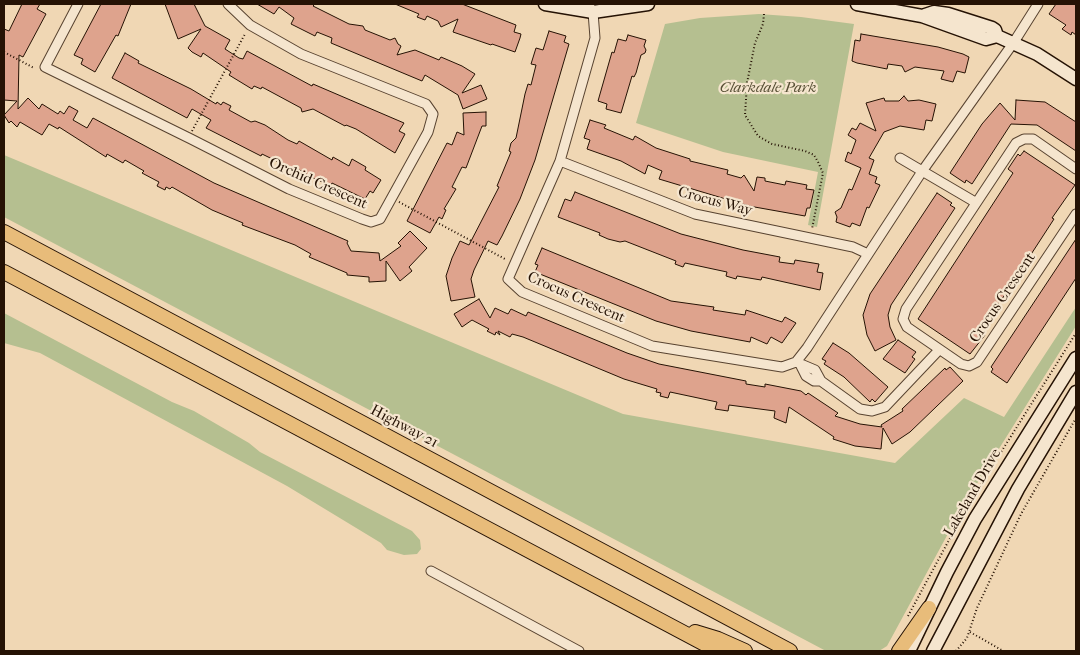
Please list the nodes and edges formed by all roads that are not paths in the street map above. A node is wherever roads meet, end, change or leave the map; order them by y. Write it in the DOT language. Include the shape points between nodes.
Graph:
graph roads {
  1 [pos="78,4"];
  2 [pos="228,4"];
  3 [pos="545,4"];
  4 [pos="648,4"];
  5 [pos="857,4"];
  6 [pos="1038,4"];
  7 [pos="590,8"];
  8 [pos="1014,42"];
  9 [pos="1076,79"];
  10 [pos="900,158"];
  11 [pos="560,161"];
  12 [pos="1076,168"];
  13 [pos="923,170"];
  14 [pos="975,202"];
  15 [pos="1076,214"];
  16 [pos="4,232"];
  17 [pos="868,254"];
  18 [pos="4,272"];
  19 [pos="939,350"];
  20 [pos="1076,358"];
  21 [pos="798,364"];
  22 [pos="1076,392"];
  23 [pos="431,571"];
  24 [pos="929,608"];
  25 [pos="666,623"];
  26 [pos="579,651"];
  27 [pos="718,651"];
  28 [pos="745,651"];
  29 [pos="790,651"];
  30 [pos="899,651"];
  31 [pos="908,651"];
  32 [pos="933,651"];
  1 -- 2 [label="street, Orchid Crescent" via="44,67 289,189 371,222 380,219 428,132 433,114 426,104 301,54 250,25"];
  3 -- 7 [label="main road"];
  4 -- 7 [label="main road"];
  5 -- 8 [label="main road" via="922,16 986,38 997,36"];
  6 -- 8 [label="street"];
  7 -- 11 [label="street, Crocus Crescent" via="595,38"];
  8 -- 9 [label="main road"];
  8 -- 13 [label="street"];
  10 -- 13 [label="street"];
  11 -- 17 [label="street, Crocus Way" via="695,214 852,247"];
  11 -- 21 [label="street, Crocus Crescent" via="508,279 522,292 652,346 782,367"];
  12 -- 14 [label="street, Crocus Crescent" via="1033,139 1020,140"];
  13 -- 14 [label="street"];
  13 -- 17 [label="street"];
  14 -- 19 [label="street, Crocus Crescent" via="903,314 907,327"];
  15 -- 19 [label="street, Crocus Crescent" via="977,362 969,366 961,364"];
  16 -- 29 [label="main road, Highway 21"];
  17 -- 21 [label="street"];
  18 -- 25 [label="main road"];
  19 -- 21 [label="street" via="885,407 872,411 860,410 821,381 815,370"];
  20 -- 24 [label="main road, Lakeland Drive" via="997,482"];
  22 -- 32 [label="main road" via="1018,488"];
  23 -- 26 [label="street"];
  24 -- 30 [label="main road"];
  24 -- 31 [label="main road, Lakeland Drive"];
  25 -- 27 [label="main road"];
  25 -- 28 [label="main road"];
}
